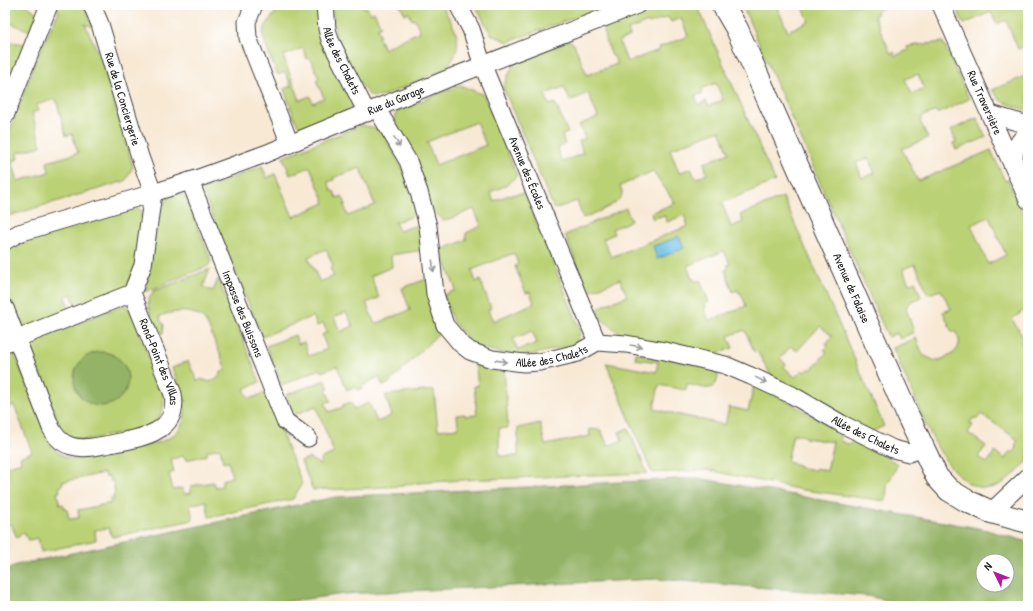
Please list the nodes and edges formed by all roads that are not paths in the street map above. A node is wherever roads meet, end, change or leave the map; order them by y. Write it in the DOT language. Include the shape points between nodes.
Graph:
graph roads {
  1 [pos="49,5"];
  2 [pos="92,5"];
  3 [pos="254,5"];
  4 [pos="325,5"];
  5 [pos="458,5"];
  6 [pos="637,5"];
  7 [pos="723,5"];
  8 [pos="942,5"];
  9 [pos="483,66"];
  10 [pos="372,111"];
  11 [pos="990,114"];
  12 [pos="5,116"];
  13 [pos="1028,125"];
  14 [pos="1028,133"];
  15 [pos="290,144"];
  16 [pos="1016,172"];
  17 [pos="190,181"];
  18 [pos="153,193"];
  19 [pos="1028,200"];
  20 [pos="5,242"];
  21 [pos="132,293"];
  22 [pos="5,308"];
  23 [pos="11,340"];
  24 [pos="597,342"];
  25 [pos="308,438"];
  26 [pos="923,448"];
  27 [pos="1028,477"];
  28 [pos="991,512"];
  29 [pos="1028,522"];
  1 -- 12 [label="street"];
  2 -- 18 [label="street, Rue de la Conciergerie"];
  3 -- 15 [label="street" via="247,22 248,38"];
  4 -- 10 [label="street, Allée des Chalets" via="330,40"];
  5 -- 9 [label="street, Avenue des Écoles" via="471,30"];
  6 -- 9 [label="street, Rue du Garage"];
  7 -- 26 [label="street, Avenue de Falaise" via="737,29"];
  8 -- 11 [label="street, Rue Traversière"];
  9 -- 10 [label="street, Rue du Garage"];
  9 -- 24 [label="street, Avenue des Écoles"];
  10 -- 15 [label="street, Rue du Garage"];
  10 -- 24 [label="street, Allée des Chalets, one-way" via="408,161 420,192 428,226 435,294 445,325 453,336 465,348 481,356 524,363 578,353"];
  11 -- 13 [label="street"];
  11 -- 16 [label="street, Rue Traversière"];
  14 -- 16 [label="street" via="1021,138 1014,150"];
  15 -- 17 [label="street, Rue du Garage"];
  16 -- 19 [label="street, Rue Traversière"];
  17 -- 18 [label="street, Rue du Garage"];
  17 -- 25 [label="street, Impasse des Buissons" via="285,421"];
  18 -- 20 [label="street" via="20,233"];
  18 -- 21 [label="street" via="143,265"];
  21 -- 23 [label="street"];
  21 -- 23 [label="street, Rond-Point des Villas" via="173,394 173,410 168,420 162,428 152,434 88,447 70,446 61,442 51,428"];
  22 -- 23 [label="street, Rond-Point des Villas"];
  24 -- 26 [label="street, Allée des Chalets, one-way" via="626,344 725,365 792,395 893,449 910,453"];
  26 -- 28 [label="street, Avenue de Falaise" via="937,477 949,490"];
  27 -- 28 [label="street"];
  28 -- 29 [label="street, Avenue de Falaise"];
}
